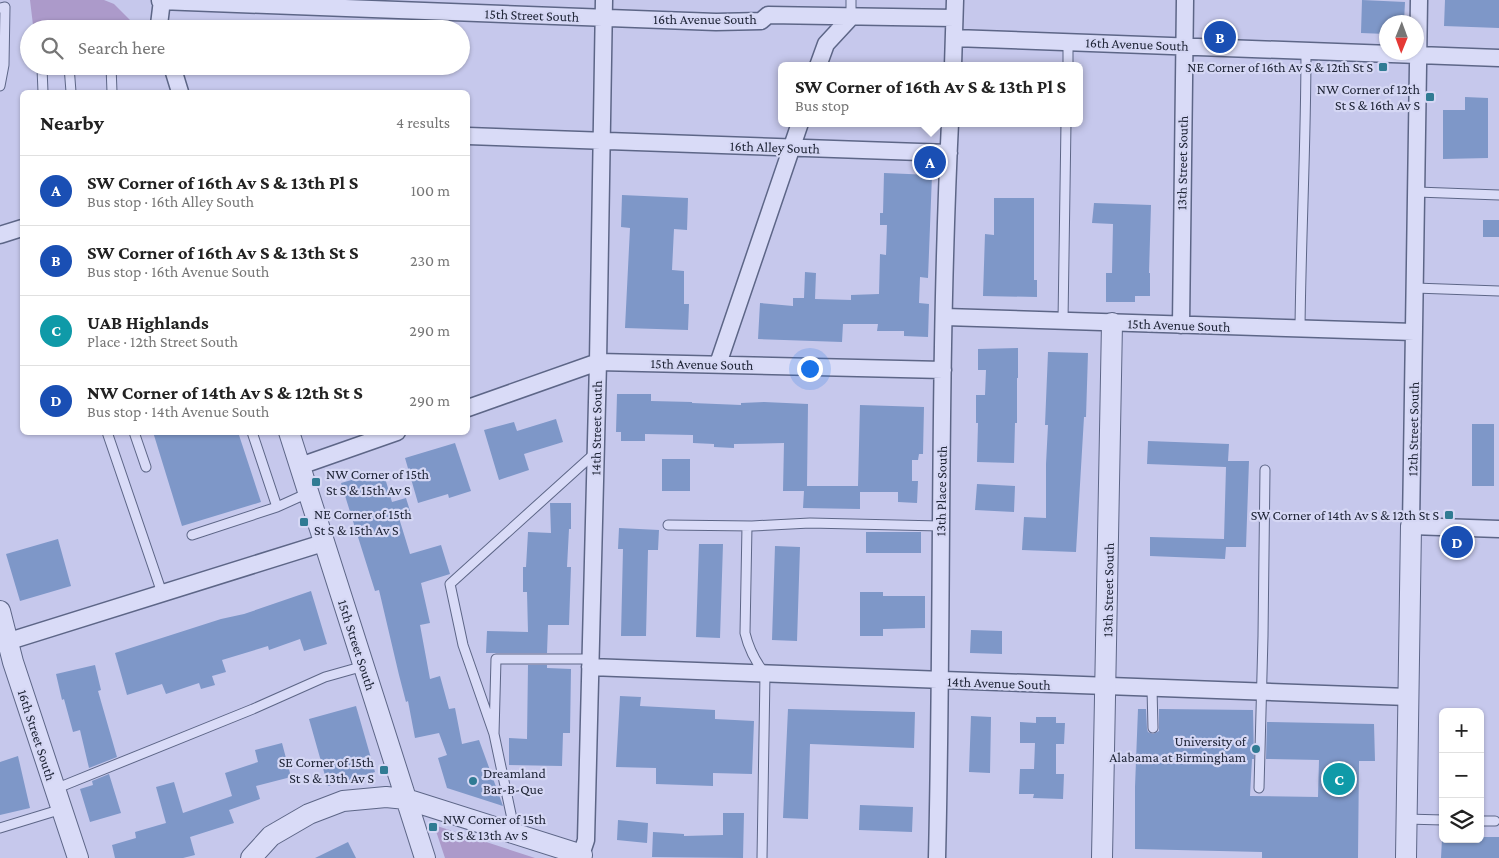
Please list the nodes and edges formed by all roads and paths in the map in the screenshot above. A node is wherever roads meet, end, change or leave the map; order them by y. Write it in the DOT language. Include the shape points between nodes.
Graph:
graph roads {
  1 [pos="604,0"];
  2 [pos="851,0"];
  3 [pos="955,0"];
  4 [pos="1185,0"];
  5 [pos="1420,0"];
  6 [pos="161,1"];
  7 [pos="770,7"];
  8 [pos="0,8"];
  9 [pos="1419,15"];
  10 [pos="851,17"];
  11 [pos="603,18"];
  12 [pos="954,18"];
  13 [pos="160,20"];
  14 [pos="954,38"];
  15 [pos="1068,42"];
  16 [pos="1184,46"];
  17 [pos="1306,50"];
  18 [pos="1379,53"];
  19 [pos="1424,54"];
  20 [pos="1499,58"];
  21 [pos="1418,60"];
  22 [pos="819,62"];
  23 [pos="953,62"];
  24 [pos="1068,62"];
  25 [pos="2,65"];
  26 [pos="42,75"];
  27 [pos="70,75"];
  28 [pos="111,75"];
  29 [pos="175,75"];
  30 [pos="0,86"];
  31 [pos="43,90"];
  32 [pos="71,90"];
  33 [pos="112,90"];
  34 [pos="179,90"];
  35 [pos="799,127"];
  36 [pos="950,127"];
  37 [pos="1066,127"];
  38 [pos="470,136"];
  39 [pos="602,141"];
  40 [pos="792,148"];
  41 [pos="949,153"];
  42 [pos="1417,192"];
  43 [pos="1499,195"];
  44 [pos="20,229"];
  45 [pos="0,235"];
  46 [pos="1415,288"];
  47 [pos="1499,291"];
  48 [pos="944,317"];
  49 [pos="1063,321"];
  50 [pos="1112,323"];
  51 [pos="1180,325"];
  52 [pos="1300,328"];
  53 [pos="1414,332"];
  54 [pos="598,362"];
  55 [pos="718,364"];
  56 [pos="943,370"];
  57 [pos="470,407"];
  58 [pos="108,435"];
  59 [pos="135,435"];
  60 [pos="253,435"];
  61 [pos="290,435"];
  62 [pos="388,435"];
  63 [pos="595,453"];
  64 [pos="300,466"];
  65 [pos="146,467"];
  66 [pos="1265,470"];
  67 [pos="308,493"];
  68 [pos="277,507"];
  69 [pos="668,525"];
  70 [pos="747,526"];
  71 [pos="940,526"];
  72 [pos="1411,526"];
  73 [pos="1499,529"];
  74 [pos="192,535"];
  75 [pos="323,542"];
  76 [pos="162,592"];
  77 [pos="0,611"];
  78 [pos="4,642"];
  79 [pos="590,663"];
  80 [pos="364,666"];
  81 [pos="765,674"];
  82 [pos="940,680"];
  83 [pos="1106,688"];
  84 [pos="1152,689"];
  85 [pos="1262,692"];
  86 [pos="1408,697"];
  87 [pos="1153,728"];
  88 [pos="494,734"];
  89 [pos="1259,788"];
  90 [pos="55,789"];
  91 [pos="406,799"];
  92 [pos="62,809"];
  93 [pos="1406,819"];
  94 [pos="1439,820"];
  95 [pos="1484,821"];
  96 [pos="1495,821"];
  97 [pos="0,828"];
  98 [pos="515,833"];
  99 [pos="583,857"];
  100 [pos="78,858"];
  101 [pos="251,858"];
  102 [pos="425,858"];
  103 [pos="762,858"];
  104 [pos="937,858"];
  105 [pos="1102,858"];
  106 [pos="1406,858"];
  1 -- 11 [label="street, 14th Street South"];
  2 -- 10 [label="lane"];
  3 -- 12 [label="street"];
  4 -- 16 [label="street, 13th Street South"];
  5 -- 9 [label="street, 12th Street South"];
  6 -- 11 [label="street, 15th Street South"];
  6 -- 13 [label="street, 15th Street South"];
  7 -- 10 [label="street, 16th Avenue South"];
  7 -- 11 [label="street, 16th Avenue South" via="761,20 716,22"];
  8 -- 25 [label="lane" via="6,7"];
  10 -- 12 [label="street, 16th Avenue South"];
  10 -- 22 [label="street" via="826,44"];
  11 -- 39 [label="street, 14th Street South"];
  12 -- 14 [label="street"];
  14 -- 15 [label="street, 16th Avenue South"];
  14 -- 23 [label="street"];
  15 -- 16 [label="street, 16th Avenue South"];
  15 -- 24 [label="lane"];
  16 -- 17 [label="street, 16th Avenue South"];
  16 -- 51 [label="street, 13th Street South"];
  17 -- 18 [label="street, 16th Avenue South"];
  17 -- 52 [label="lane"];
  19 -- 20 [label="street, 16th Avenue South"];
  21 -- 42 [label="street, 12th Street South"];
  25 -- 30 [label="lane"];
  26 -- 31 [label="lane"];
  27 -- 32 [label="lane"];
  28 -- 33 [label="lane"];
  29 -- 34 [label="street"];
  35 -- 40 [label="street"];
  36 -- 41 [label="street, 13th Place South"];
  37 -- 49 [label="lane"];
  38 -- 39 [label="street"];
  39 -- 40 [label="street, 16th Alley South"];
  39 -- 54 [label="street, 14th Street South"];
  40 -- 41 [label="street, 16th Alley South"];
  40 -- 55 [label="street"];
  41 -- 48 [label="street, 13th Place South"];
  42 -- 43 [label="lane"];
  42 -- 46 [label="street, 12th Street South"];
  44 -- 45 [label="street"];
  46 -- 47 [label="lane"];
  46 -- 53 [label="street, 12th Street South"];
  48 -- 49 [label="street, 15th Avenue South"];
  48 -- 56 [label="street, 13th Place South"];
  49 -- 50 [label="street, 15th Avenue South"];
  50 -- 51 [label="street, 15th Avenue South"];
  50 -- 83 [label="street, 13th Street South"];
  51 -- 52 [label="street, 15th Avenue South"];
  52 -- 53 [label="street, 15th Avenue South"];
  53 -- 72 [label="street, 12th Street South"];
  54 -- 55 [label="street, 15th Avenue South"];
  54 -- 57 [label="street, 15th Avenue South"];
  54 -- 63 [label="street, 14th Street South"];
  55 -- 56 [label="street, 15th Avenue South"];
  56 -- 71 [label="street, 13th Place South"];
  58 -- 76 [label="lane"];
  59 -- 65 [label="lane"];
  60 -- 68 [label="lane"];
  61 -- 64 [label="street, 15th Street South"];
  62 -- 64 [label="street"];
  63 -- 79 [label="street, 14th Street South"];
  63 -- 88 [label="lane" via="450,584 463,645"];
  64 -- 67 [label="street, 15th Street South"];
  66 -- 85 [label="lane"];
  67 -- 68 [label="lane"];
  67 -- 75 [label="street, 15th Street South"];
  68 -- 74 [label="lane"];
  69 -- 70 [label="lane"];
  70 -- 71 [label="lane" via="810,523"];
  70 -- 81 [label="lane" via="744,634 754,660"];
  71 -- 82 [label="street, 13th Place South"];
  72 -- 73 [label="street"];
  72 -- 86 [label="street, 12th Street South"];
  75 -- 76 [label="street"];
  75 -- 80 [label="street, 15th Street South"];
  76 -- 78 [label="street"];
  77 -- 78 [label="street, 16th Street South"];
  78 -- 90 [label="street, 16th Street South"];
  79 -- 81 [label="street, 14th Avenue South"];
  79 -- 88 [label="lane" via="496,659"];
  79 -- 99 [label="street, 14th Street South"];
  80 -- 90 [label="lane" via="325,678"];
  80 -- 91 [label="street, 15th Street South"];
  81 -- 82 [label="street, 14th Avenue South"];
  81 -- 103 [label="lane"];
  82 -- 83 [label="street, 14th Avenue South"];
  82 -- 104 [label="street, 13th Place South"];
  83 -- 84 [label="street, 14th Avenue South"];
  83 -- 105 [label="street, 13th Street South"];
  84 -- 85 [label="street, 14th Avenue South"];
  84 -- 87 [label="lane"];
  85 -- 86 [label="street, 14th Avenue South"];
  85 -- 89 [label="lane"];
  86 -- 93 [label="street, 12th Street South"];
  88 -- 98 [label="lane"];
  90 -- 92 [label="street, 16th Street South"];
  91 -- 98 [label="street"];
  91 -- 101 [label="street" via="386,796 343,801 309,814 271,836"];
  91 -- 102 [label="street, 15th Street South"];
  92 -- 97 [label="lane"];
  92 -- 100 [label="street, 16th Street South"];
  93 -- 94 [label="lane"];
  93 -- 106 [label="street, 12th Street South"];
  95 -- 96 [label="lane"];
  98 -- 99 [label="street"];
}
